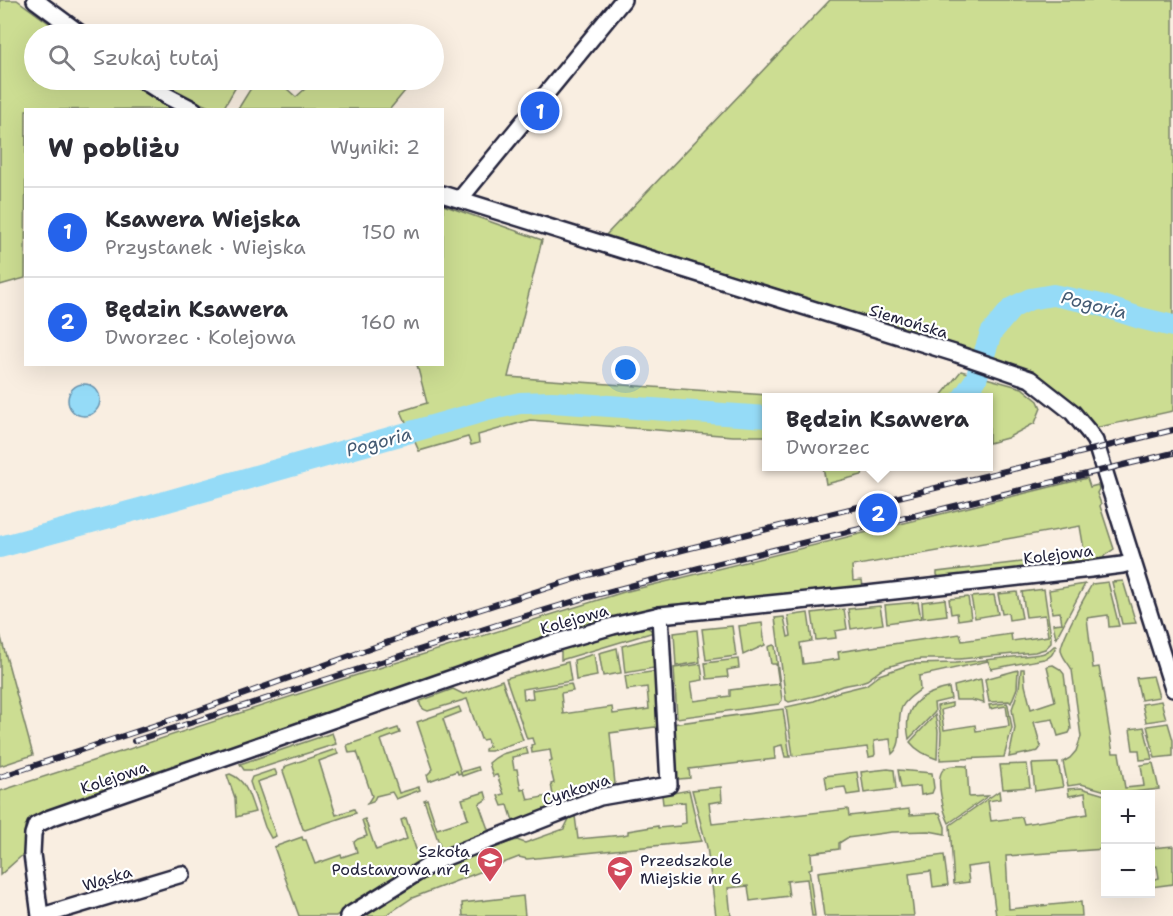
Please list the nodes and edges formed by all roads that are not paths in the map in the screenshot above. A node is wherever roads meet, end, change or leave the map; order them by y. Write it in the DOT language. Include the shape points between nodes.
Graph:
graph roads {
  1 [pos="35,0"];
  2 [pos="623,0"];
  3 [pos="67,24"];
  4 [pos="158,90"];
  5 [pos="190,108"];
  6 [pos="444,195"];
  7 [pos="460,199"];
  8 [pos="1133,562"];
  9 [pos="660,615"];
  10 [pos="1173,689"];
  11 [pos="182,874"];
  12 [pos="41,916"];
  13 [pos="348,916"];
  1 -- 3 [label="street"];
  2 -- 7 [label="street"];
  4 -- 5 [label="street"];
  6 -- 7 [label="street, Siemońska"];
  7 -- 8 [label="street, Siemońska" via="1030,379 1088,430"];
  8 -- 9 [label="street, Kolejowa"];
  8 -- 10 [label="street, Siemońska"];
  9 -- 12 [label="street, Kolejowa" via="547,645 50,818 36,825 33,834"];
  9 -- 13 [label="street, Cynkowa" via="669,785 600,797 436,861"];
  11 -- 12 [label="street, Wąska"];
}
